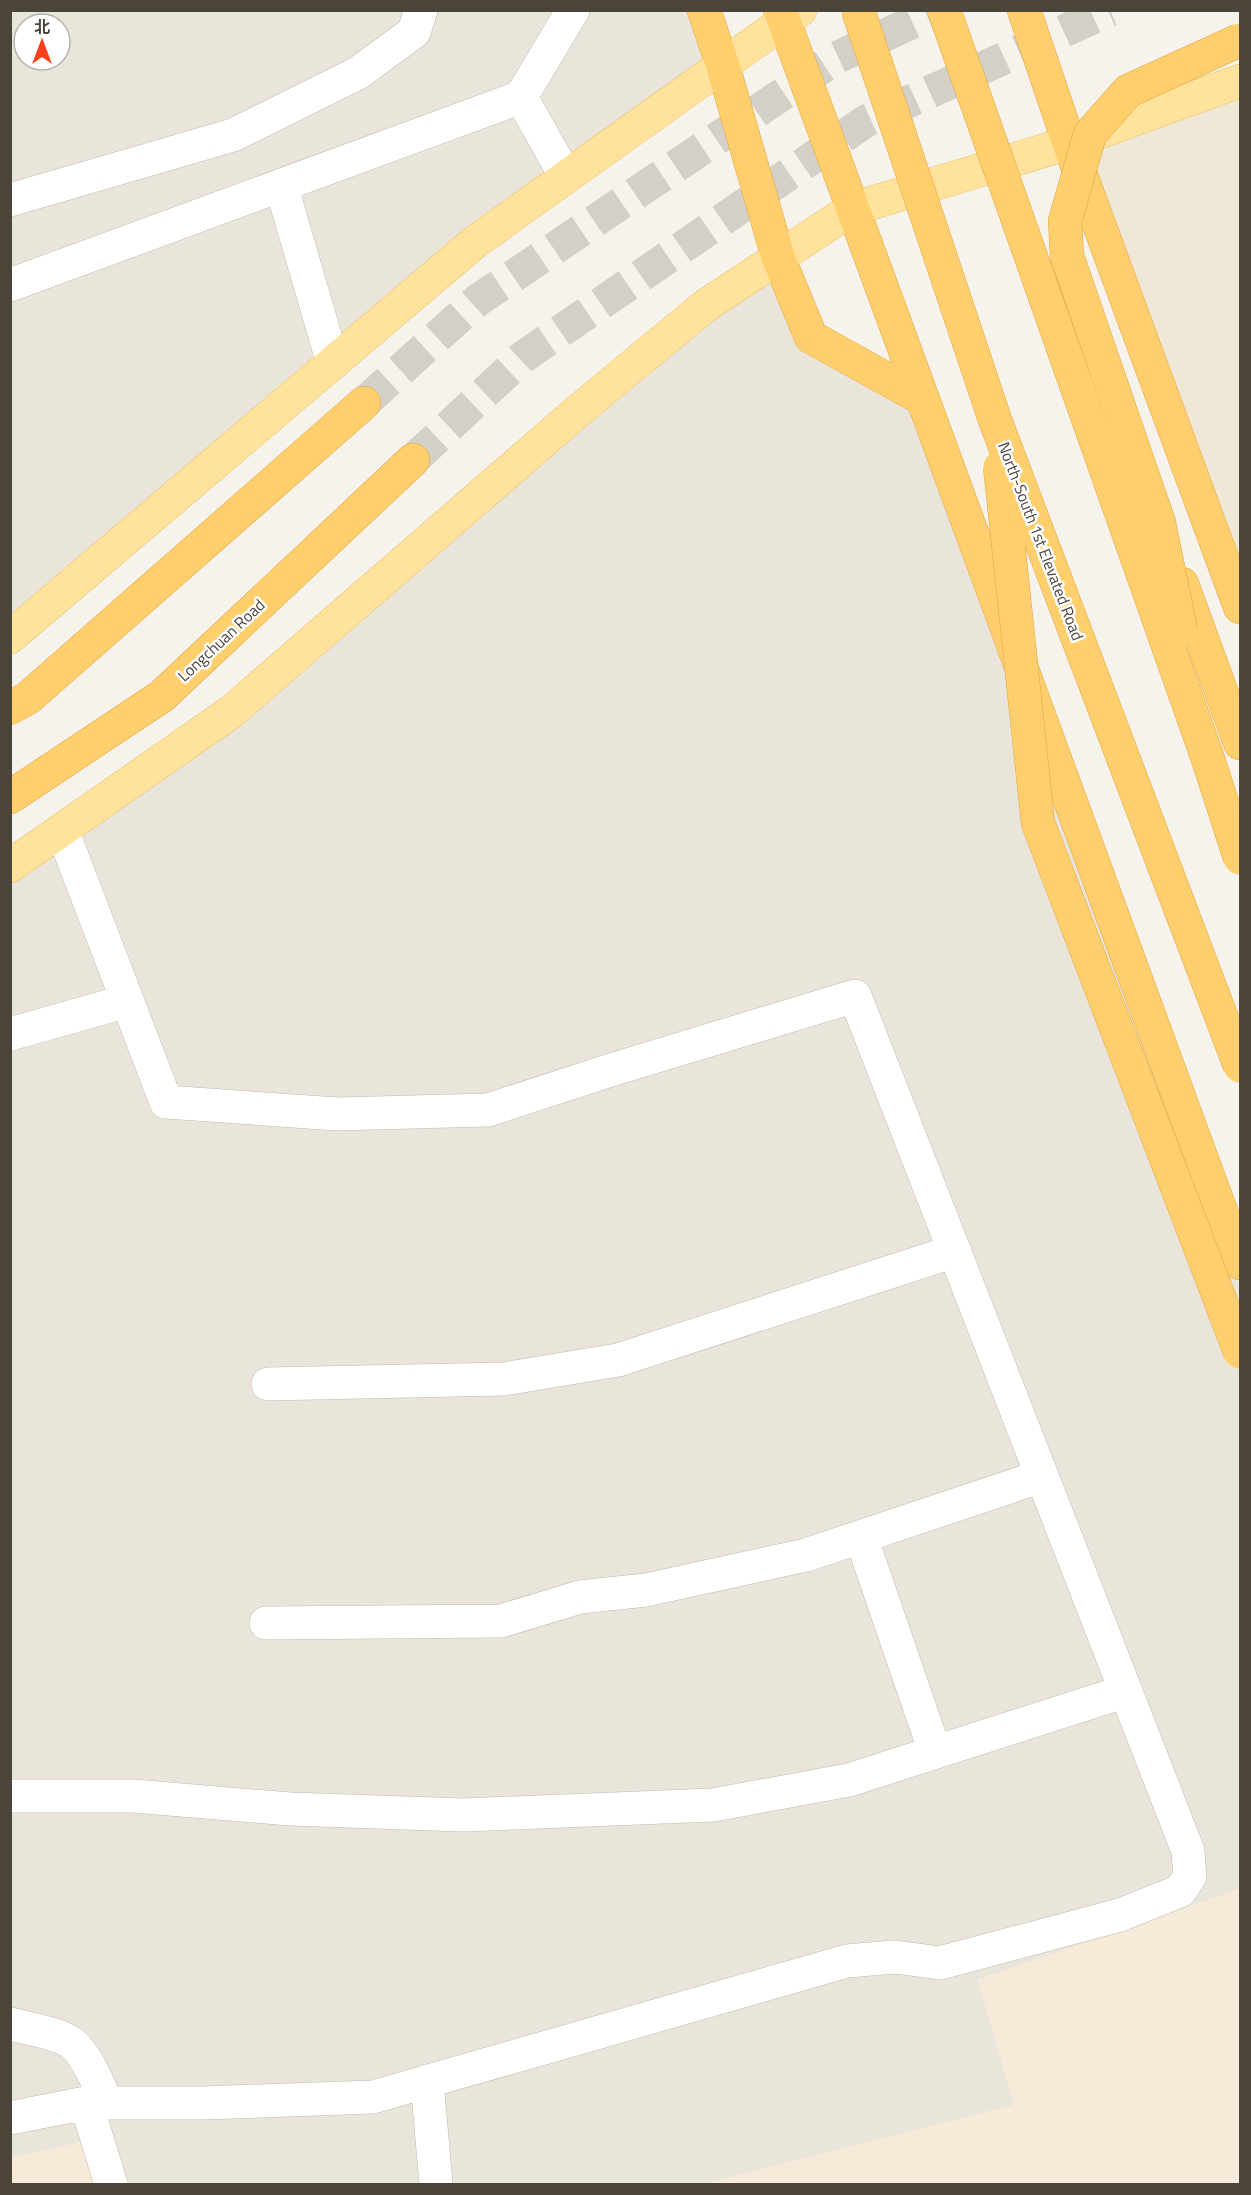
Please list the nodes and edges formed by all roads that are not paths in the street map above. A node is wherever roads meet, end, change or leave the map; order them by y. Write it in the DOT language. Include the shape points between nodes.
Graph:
graph roads {
  1 [pos="421,10"];
  2 [pos="573,10"];
  3 [pos="704,10"];
  4 [pos="858,10"];
  5 [pos="944,10"];
  6 [pos="1024,10"];
  7 [pos="788,14"];
  8 [pos="1240,40"];
  9 [pos="723,66"];
  10 [pos="1240,81"];
  11 [pos="521,97"];
  12 [pos="1069,144"];
  13 [pos="566,177"];
  14 [pos="281,185"];
  15 [pos="10,200"];
  16 [pos="852,209"];
  17 [pos="778,257"];
  18 [pos="10,285"];
  19 [pos="333,363"];
  20 [pos="921,398"];
  21 [pos="364,403"];
  22 [pos="995,420"];
  23 [pos="413,460"];
  24 [pos="1159,523"];
  25 [pos="1240,607"];
  26 [pos="10,638"];
  27 [pos="10,708"];
  28 [pos="1240,743"];
  29 [pos="1208,759"];
  30 [pos="10,797"];
  31 [pos="62,830"];
  32 [pos="1240,858"];
  33 [pos="10,866"];
  34 [pos="127,1001"];
  35 [pos="10,1034"];
  36 [pos="1240,1066"];
  37 [pos="955,1251"];
  38 [pos="1240,1263"];
  39 [pos="1240,1352"];
  40 [pos="268,1384"];
  41 [pos="1042,1476"];
  42 [pos="861,1537"];
  43 [pos="266,1623"];
  44 [pos="1126,1691"];
  45 [pos="935,1752"];
  46 [pos="10,1796"];
  47 [pos="10,2024"];
  48 [pos="428,2081"];
  49 [pos="96,2103"];
  50 [pos="10,2118"];
  51 [pos="111,2184"];
  52 [pos="436,2184"];
  1 -- 15 [label="street" via="414,32 358,73 232,135"];
  2 -- 11 [label="street"];
  3 -- 9 [label="highway"];
  4 -- 22 [label="highway, North-South 1st Elevated Road, bridge"];
  5 -- 29 [label="highway, bridge"];
  6 -- 12 [label="highway"];
  7 -- 9 [label="main road"];
  7 -- 16 [label="highway"];
  8 -- 24 [label="highway, bridge" via="1128,91 1090,134 1065,221 1067,256"];
  9 -- 13 [label="main road"];
  9 -- 17 [label="highway"];
  10 -- 12 [label="main road"];
  11 -- 13 [label="street"];
  11 -- 14 [label="street"];
  12 -- 16 [label="main road"];
  12 -- 25 [label="highway"];
  13 -- 19 [label="main road" via="475,242"];
  14 -- 18 [label="street"];
  14 -- 19 [label="street"];
  16 -- 17 [label="main road"];
  16 -- 20 [label="highway"];
  17 -- 20 [label="highway" via="811,338"];
  17 -- 31 [label="main road" via="705,306 596,396 231,712"];
  19 -- 26 [label="main road"];
  20 -- 38 [label="highway"];
  21 -- 27 [label="highway" via="28,698"];
  22 -- 36 [label="highway, North-South 1st Elevated Road, bridge"];
  22 -- 39 [label="highway, bridge" via="1038,823"];
  23 -- 30 [label="highway, Longchuan Road" via="162,696"];
  24 -- 28 [label="highway, bridge"];
  24 -- 29 [label="highway, bridge"];
  29 -- 32 [label="highway, bridge"];
  31 -- 33 [label="main road"];
  31 -- 34 [label="street"];
  34 -- 35 [label="street"];
  34 -- 37 [label="street" via="166,1102 337,1114 488,1110 855,996"];
  37 -- 40 [label="street" via="618,1360 504,1379"];
  37 -- 41 [label="street"];
  41 -- 42 [label="street"];
  41 -- 44 [label="street"];
  42 -- 43 [label="street" via="806,1555 699,1579 580,1597 501,1621"];
  42 -- 45 [label="street"];
  44 -- 45 [label="street"];
  44 -- 48 [label="street" via="1188,1851 1190,1876 1180,1891 1120,1915 940,1963 895,1958 847,1962"];
  45 -- 46 [label="street" via="849,1780 713,1805 463,1815 290,1809 133,1796"];
  47 -- 49 [label="street" via="71,2042 94,2073"];
  48 -- 49 [label="street" via="373,2097"];
  48 -- 52 [label="street"];
  49 -- 50 [label="street"];
  49 -- 51 [label="street"];
}
